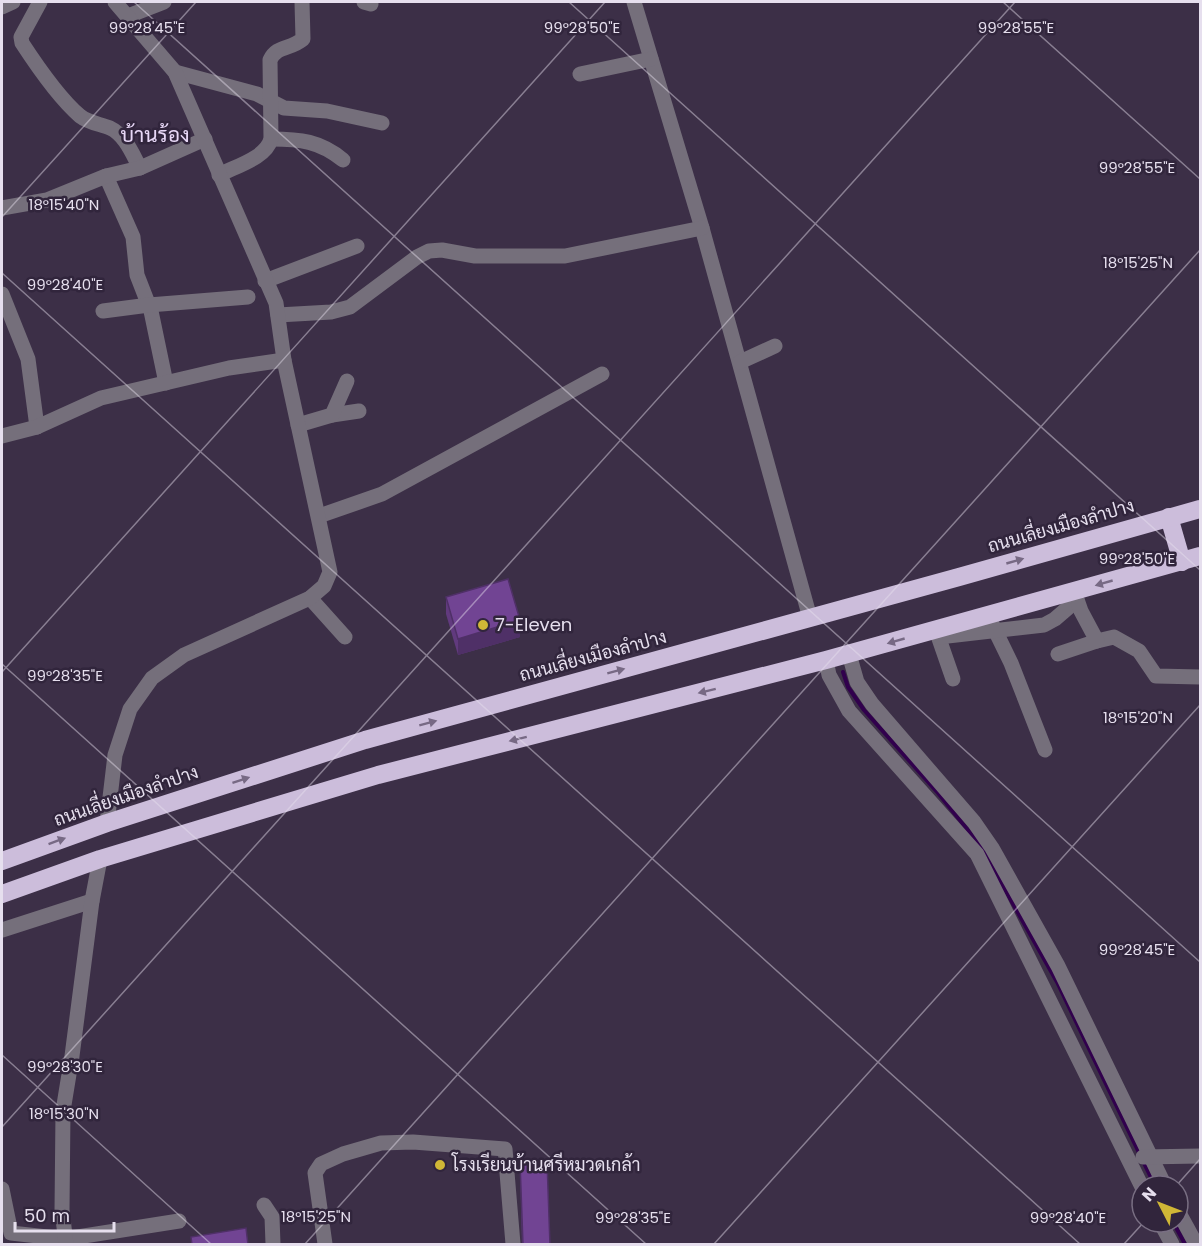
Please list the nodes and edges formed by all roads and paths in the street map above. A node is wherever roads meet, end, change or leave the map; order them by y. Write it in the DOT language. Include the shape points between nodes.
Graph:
graph roads {
  1 [pos="13,2"];
  2 [pos="40,2"];
  3 [pos="115,2"];
  4 [pos="164,2"];
  5 [pos="302,2"];
  6 [pos="634,2"];
  7 [pos="2,7"];
  8 [pos="128,16"];
  9 [pos="651,59"];
  10 [pos="175,72"];
  11 [pos="580,74"];
  12 [pos="270,102"];
  13 [pos="382,123"];
  14 [pos="205,138"];
  15 [pos="271,138"];
  16 [pos="343,160"];
  17 [pos="140,168"];
  18 [pos="219,175"];
  19 [pos="106,176"];
  20 [pos="2,208"];
  21 [pos="702,228"];
  22 [pos="357,246"];
  23 [pos="265,281"];
  24 [pos="2,294"];
  25 [pos="248,297"];
  26 [pos="148,305"];
  27 [pos="103,311"];
  28 [pos="278,315"];
  29 [pos="775,346"];
  30 [pos="284,360"];
  31 [pos="745,360"];
  32 [pos="602,374"];
  33 [pos="347,381"];
  34 [pos="166,383"];
  35 [pos="359,411"];
  36 [pos="332,415"];
  37 [pos="298,425"];
  38 [pos="37,427"];
  39 [pos="2,436"];
  40 [pos="1200,508"];
  41 [pos="319,516"];
  42 [pos="1169,517"];
  43 [pos="1200,556"];
  44 [pos="1182,562"];
  45 [pos="1076,596"];
  46 [pos="310,598"];
  47 [pos="810,618"];
  48 [pos="992,623"];
  49 [pos="937,634"];
  50 [pos="345,637"];
  51 [pos="1096,641"];
  52 [pos="849,654"];
  53 [pos="1059,654"];
  54 [pos="826,660"];
  55 [pos="1200,677"];
  56 [pos="952,679"];
  57 [pos="1045,750"];
  58 [pos="936,778"];
  59 [pos="920,791"];
  60 [pos="107,823"];
  61 [pos="992,848"];
  62 [pos="977,854"];
  63 [pos="100,859"];
  64 [pos="2,861"];
  65 [pos="2,894"];
  66 [pos="92,901"];
  67 [pos="2,930"];
  68 [pos="1058,966"];
  69 [pos="1037,975"];
  70 [pos="1200,1156"];
  71 [pos="1151,1157"];
  72 [pos="1128,1158"];
  73 [pos="1136,1174"];
  74 [pos="1159,1174"];
  75 [pos="2,1189"];
  76 [pos="264,1205"];
  77 [pos="179,1221"];
  78 [pos="66,1242"];
  79 [pos="273,1245"];
  80 [pos="325,1245"];
  81 [pos="513,1245"];
  1 -- 7 [label="street"];
  2 -- 17 [label="street" via="21,37 22,43 80,116 126,141"];
  3 -- 8 [label="street"];
  4 -- 8 [label="street"];
  5 -- 12 [label="street" via="303,39 293,47 279,49 270,60"];
  6 -- 9 [label="street"];
  8 -- 10 [label="street"];
  9 -- 11 [label="street"];
  9 -- 21 [label="street"];
  10 -- 12 [label="street" via="257,93"];
  10 -- 14 [label="street"];
  12 -- 13 [label="street" via="284,108 327,111"];
  12 -- 15 [label="street"];
  14 -- 17 [label="street"];
  14 -- 18 [label="street"];
  15 -- 16 [label="street" via="302,139"];
  15 -- 18 [label="street" via="266,150"];
  17 -- 19 [label="street"];
  18 -- 23 [label="street"];
  19 -- 20 [label="street" via="47,200"];
  19 -- 26 [label="street" via="133,237 137,275"];
  21 -- 28 [label="street" via="565,256 475,256 429,251 350,307"];
  21 -- 31 [label="street"];
  22 -- 23 [label="street"];
  23 -- 28 [label="street"];
  24 -- 38 [label="street" via="28,359"];
  25 -- 26 [label="street"];
  26 -- 27 [label="street"];
  26 -- 34 [label="street"];
  28 -- 30 [label="street"];
  29 -- 31 [label="street"];
  30 -- 34 [label="street"];
  30 -- 37 [label="street"];
  31 -- 47 [label="street"];
  32 -- 41 [label="street" via="382,494"];
  33 -- 36 [label="street"];
  34 -- 38 [label="street" via="101,398"];
  35 -- 36 [label="street"];
  36 -- 37 [label="street"];
  37 -- 41 [label="street"];
  38 -- 39 [label="street"];
  40 -- 42 [label="highway, ถนนเลี่ยงเมืองลำปาง"];
  41 -- 46 [label="street" via="330,572 324,586"];
  42 -- 44 [label="highway"];
  47 -- 42 [label="highway, ถนนเลี่ยงเมืองลำปาง, one-way"];
  43 -- 44 [label="highway"];
  44 -- 45 [label="highway, one-way"];
  45 -- 48 [label="highway"];
  45 -- 51 [label="street"];
  46 -- 50 [label="street"];
  46 -- 60 [label="street" via="184,655 152,678 130,709 115,755"];
  60 -- 47 [label="highway, ถนนเลี่ยงเมืองลำปาง, one-way" via="365,740"];
  48 -- 49 [label="highway"];
  48 -- 57 [label="street"];
  49 -- 52 [label="highway, one-way"];
  49 -- 56 [label="street"];
  51 -- 53 [label="street"];
  51 -- 55 [label="street" via="1114,637 1139,651 1156,676"];
  52 -- 54 [label="highway"];
  52 -- 58 [label="street" via="857,682 872,704"];
  54 -- 59 [label="street" via="829,675 849,711"];
  54 -- 63 [label="highway, one-way" via="378,775"];
  58 -- 59 [label="street"];
  58 -- 61 [label="street"];
  59 -- 62 [label="street"];
  64 -- 60 [label="highway, ถนนเลี่ยงเมืองลำปาง, one-way"];
  61 -- 62 [label="street"];
  61 -- 68 [label="street"];
  62 -- 69 [label="street"];
  63 -- 65 [label="highway"];
  63 -- 66 [label="street"];
  66 -- 67 [label="street"];
  66 -- 78 [label="street" via="63,1111 62,1210"];
  68 -- 69 [label="street"];
  68 -- 71 [label="street"];
  69 -- 72 [label="street"];
  70 -- 71 [label="street"];
  71 -- 72 [label="street"];
  71 -- 74 [label="street"];
  72 -- 73 [label="street"];
  75 -- 78 [label="street" via="11,1233"];
  76 -- 79 [label="street" via="272,1217"];
  77 -- 78 [label="street"];
  80 -- 81 [label="street" via="315,1173 321,1164 381,1143 413,1142 505,1149"];
}
